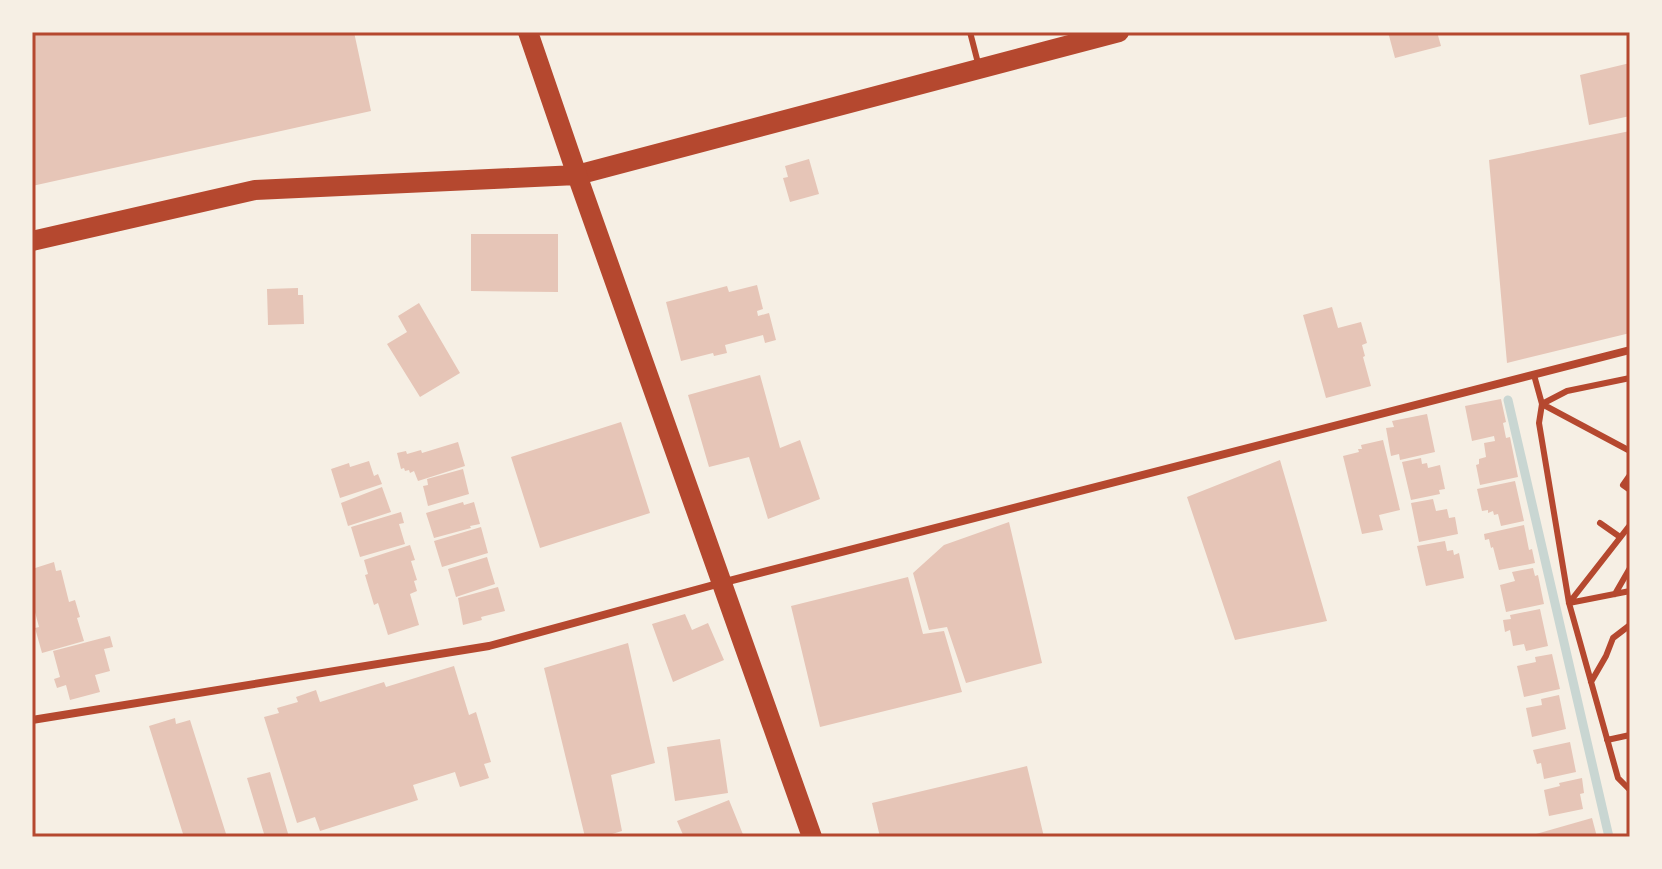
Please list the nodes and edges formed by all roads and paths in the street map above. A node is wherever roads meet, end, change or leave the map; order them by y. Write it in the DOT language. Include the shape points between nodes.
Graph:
graph roads {
  1 [pos="528,32"];
  2 [pos="970,32"];
  3 [pos="1119,32"];
  4 [pos="979,69"];
  5 [pos="577,175"];
  6 [pos="32,241"];
  7 [pos="1630,350"];
  8 [pos="1534,375"];
  9 [pos="1630,378"];
  10 [pos="1542,404"];
  11 [pos="1630,451"];
  12 [pos="1630,475"];
  13 [pos="1630,490"];
  14 [pos="1600,523"];
  15 [pos="1630,525"];
  16 [pos="1620,537"];
  17 [pos="1630,568"];
  18 [pos="721,583"];
  19 [pos="1630,591"];
  20 [pos="1615,594"];
  21 [pos="1569,603"];
  22 [pos="1630,625"];
  23 [pos="1591,682"];
  24 [pos="32,720"];
  25 [pos="1630,735"];
  26 [pos="1607,740"];
  27 [pos="1630,790"];
  28 [pos="812,837"];
  1 -- 5 [label="main road"];
  2 -- 4 [label="lane"];
  3 -- 4 [label="main road"];
  4 -- 5 [label="main road"];
  5 -- 6 [label="main road" via="255,190"];
  5 -- 18 [label="main road"];
  7 -- 8 [label="street"];
  8 -- 10 [label="lane"];
  8 -- 18 [label="street"];
  9 -- 10 [label="lane" via="1567,391"];
  10 -- 11 [label="lane"];
  10 -- 21 [label="lane" via="1539,423"];
  12 -- 13 [label="lane" via="1623,485"];
  14 -- 16 [label="lane"];
  15 -- 16 [label="lane"];
  16 -- 21 [label="lane"];
  17 -- 20 [label="lane"];
  18 -- 24 [label="street" via="489,646"];
  18 -- 28 [label="main road"];
  19 -- 20 [label="lane"];
  20 -- 21 [label="lane"];
  21 -- 23 [label="lane"];
  22 -- 23 [label="lane" via="1613,638"];
  23 -- 26 [label="lane"];
  25 -- 26 [label="lane"];
  26 -- 27 [label="lane" via="1618,778"];
}
